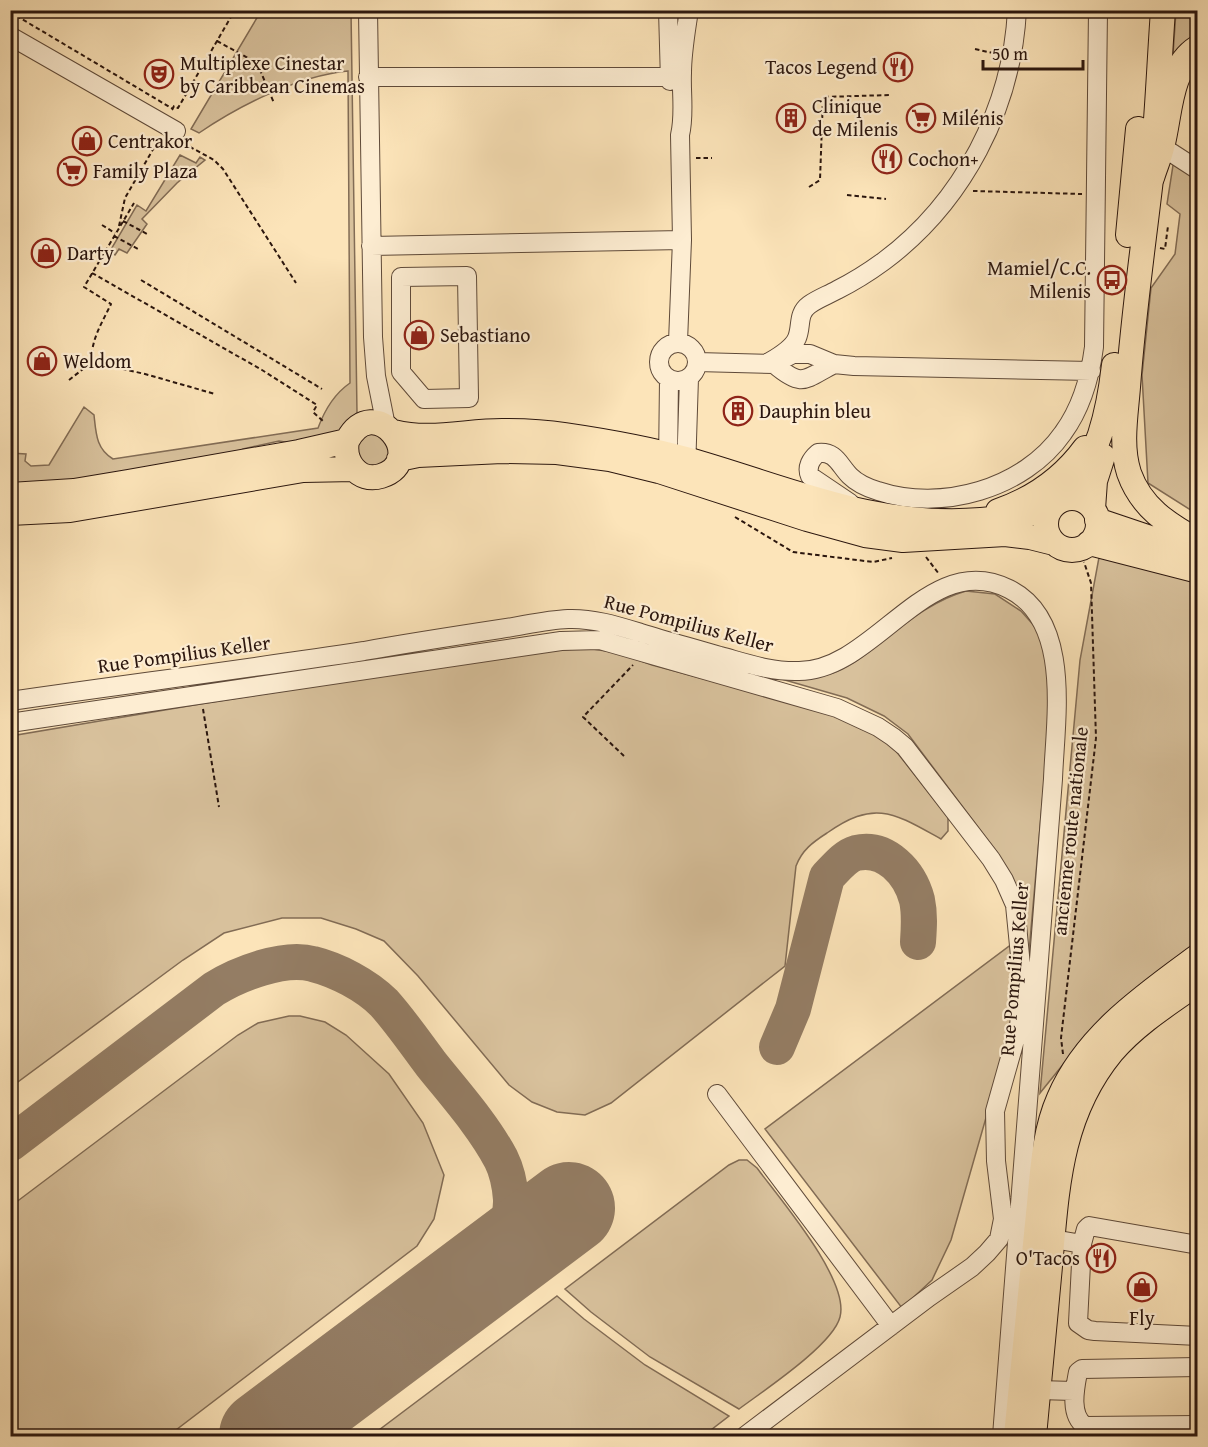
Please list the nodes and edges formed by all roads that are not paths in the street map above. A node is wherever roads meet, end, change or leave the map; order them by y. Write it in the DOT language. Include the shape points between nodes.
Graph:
graph roads {
  1 [pos="368,10"];
  2 [pos="668,10"];
  3 [pos="689,10"];
  4 [pos="1017,10"];
  5 [pos="1098,10"];
  6 [pos="1149,10"];
  7 [pos="1162,10"];
  8 [pos="10,36"];
  9 [pos="1197,49"];
  10 [pos="368,77"];
  11 [pos="670,77"];
  12 [pos="174,127"];
  13 [pos="680,135"];
  14 [pos="1161,146"];
  15 [pos="1197,170"];
  16 [pos="1151,176"];
  17 [pos="682,240"];
  18 [pos="371,246"];
  19 [pos="372,309"];
  20 [pos="401,309"];
  21 [pos="678,342"];
  22 [pos="1131,345"];
  23 [pos="770,364"];
  24 [pos="834,364"];
  25 [pos="693,370"];
  26 [pos="1091,371"];
  27 [pos="669,379"];
  28 [pos="1112,385"];
  29 [pos="382,427"];
  30 [pos="347,441"];
  31 [pos="399,459"];
  32 [pos="677,466"];
  33 [pos="354,469"];
  34 [pos="10,495"];
  35 [pos="1060,503"];
  36 [pos="10,513"];
  37 [pos="867,513"];
  38 [pos="1095,515"];
  39 [pos="961,522"];
  40 [pos="1197,541"];
  41 [pos="1054,543"];
  42 [pos="1084,545"];
  43 [pos="1197,554"];
  44 [pos="1197,571"];
  45 [pos="10,701"];
  46 [pos="10,723"];
  47 [pos="1197,956"];
  48 [pos="1197,983"];
  49 [pos="717,1094"];
  50 [pos="1053,1239"];
  51 [pos="1082,1244"];
  52 [pos="1197,1245"];
  53 [pos="891,1326"];
  54 [pos="1197,1336"];
  55 [pos="1197,1367"];
  56 [pos="1038,1390"];
  57 [pos="1074,1391"];
  58 [pos="1197,1425"];
  59 [pos="745,1437"];
  60 [pos="1002,1437"];
  61 [pos="1016,1437"];
  62 [pos="1034,1437"];
  1 -- 10 [label="street"];
  2 -- 11 [label="street"];
  3 -- 13 [label="street" via="682,57 684,119"];
  4 -- 23 [label="street" via="1012,57 1000,102 971,165 953,191 916,233 884,261 808,306 801,316 795,341"];
  5 -- 26 [label="street"];
  6 -- 28 [label="main road"];
  7 -- 16 [label="main road"];
  8 -- 12 [label="street"];
  9 -- 14 [label="highway" via="1186,59 1172,90"];
  10 -- 11 [label="street"];
  10 -- 18 [label="street"];
  11 -- 13 [label="street" via="673,127"];
  13 -- 17 [label="street"];
  14 -- 15 [label="street"];
  14 -- 16 [label="highway"];
  16 -- 22 [label="main road"];
  17 -- 18 [label="street"];
  17 -- 21 [label="street"];
  18 -- 19 [label="street"];
  19 -- 20 [label="street"];
  19 -- 29 [label="street"];
  20 -- 20 [label="street" via="401,372 424,399 469,398 467,276 401,277"];
  21 -- 25 [label="street" via="696,354"];
  21 -- 27 [label="street" via="664,347 658,360 659,368"];
  22 -- 38 [label="main road" via="1117,416 1095,481"];
  22 -- 40 [label="main road" via="1124,433 1128,472 1150,509"];
  23 -- 24 [label="street" via="784,357 810,354"];
  23 -- 24 [label="street" via="796,380 813,377"];
  23 -- 25 [label="street"];
  24 -- 26 [label="street"];
  25 -- 27 [label="street" via="682,381"];
  25 -- 32 [label="street"];
  26 -- 37 [label="street" via="1078,409 1063,434 1027,468 997,485 952,497 916,500 859,483 830,454 819,453 813,458 810,476"];
  27 -- 32 [label="street"];
  28 -- 35 [label="main road" via="1102,431 1086,469"];
  28 -- 39 [label="main road" via="1092,438 1064,473 1017,503"];
  29 -- 30 [label="main road" via="355,429"];
  29 -- 31 [label="main road" via="400,445"];
  29 -- 32 [label="main road" via="416,436 502,430 557,434 615,442"];
  30 -- 33 [label="main road" via="346,456"];
  30 -- 34 [label="main road" via="74,491"];
  31 -- 32 [label="main road" via="481,452 557,452"];
  31 -- 33 [label="main road" via="389,472 375,477"];
  32 -- 37 [label="main road"];
  32 -- 41 [label="main road" via="807,519 865,535 903,540 1005,534"];
  33 -- 36 [label="main road" via="303,470 70,510"];
  35 -- 38 [label="main road" via="1077,498 1086,502"];
  35 -- 39 [label="main road" via="1023,516"];
  35 -- 41 [label="main road" via="1048,513 1046,526"];
  37 -- 39 [label="main road"];
  38 -- 42 [label="main road" via="1096,532"];
  38 -- 43 [label="main road"];
  41 -- 42 [label="main road" via="1068,549"];
  42 -- 44 [label="main road"];
  45 -- 60 [label="street, Rue Pompilius Keller" via="568,619 613,624 765,669 816,670 855,651 910,608 948,586 967,580 989,581 1011,590 1041,620 1056,663 1057,690"];
  46 -- 53 [label="street" via="561,641 600,640 837,708 893,737 905,747 992,859 1004,880 1015,905 1023,986 1019,1026 995,1111 996,1161 1004,1219 999,1239 972,1267"];
  47 -- 61 [label="main road" via="1113,1022 1092,1046 1059,1098 1046,1146"];
  48 -- 50 [label="main road" via="1127,1036 1084,1095 1070,1128 1057,1188"];
  49 -- 53 [label="street"];
  50 -- 51 [label="street"];
  50 -- 56 [label="main road"];
  51 -- 52 [label="street" via="1089,1226"];
  51 -- 54 [label="street" via="1078,1323 1095,1331"];
  53 -- 59 [label="street"];
  55 -- 57 [label="street" via="1082,1368"];
  56 -- 57 [label="street"];
  56 -- 62 [label="main road"];
  57 -- 58 [label="street" via="1070,1415 1091,1427"];
}
